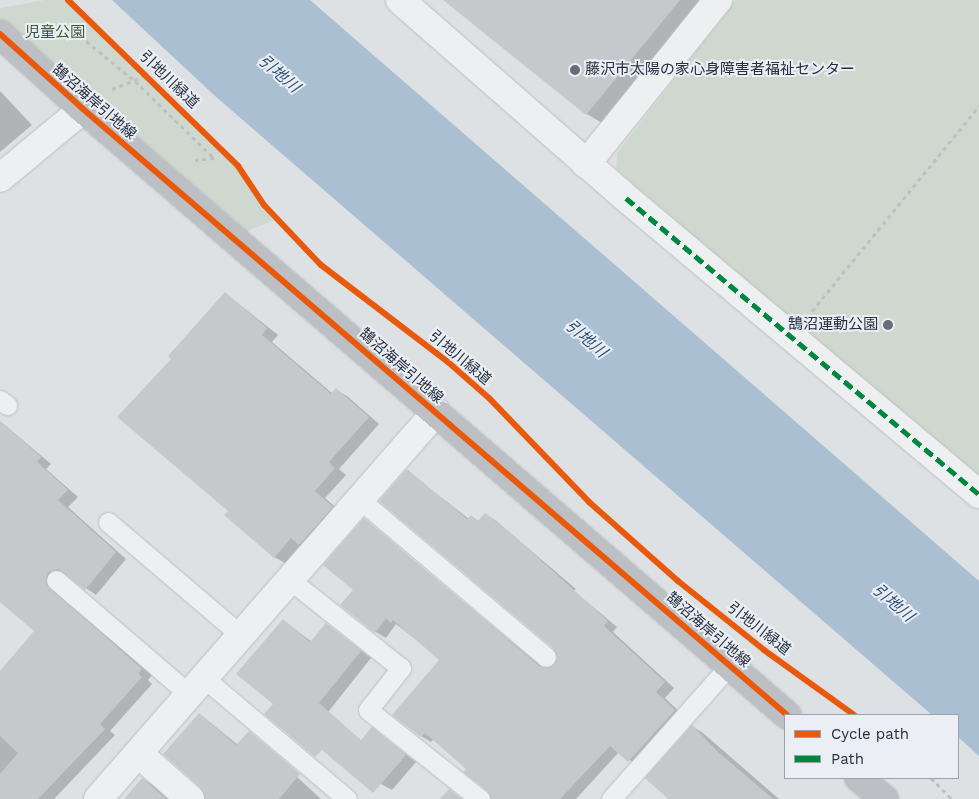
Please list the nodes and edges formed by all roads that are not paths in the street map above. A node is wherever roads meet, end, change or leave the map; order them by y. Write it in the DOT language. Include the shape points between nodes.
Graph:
graph roads {
  1 [pos="400,0"];
  2 [pos="718,0"];
  3 [pos="0,34"];
  4 [pos="93,100"];
  5 [pos="586,164"];
  6 [pos="0,178"];
  7 [pos="436,412"];
  8 [pos="979,494"];
  9 [pos="358,498"];
  10 [pos="108,522"];
  11 [pos="289,579"];
  12 [pos="56,580"];
  13 [pos="240,635"];
  14 [pos="546,657"];
  15 [pos="730,665"];
  16 [pos="197,687"];
  17 [pos="787,714"];
  18 [pos="139,754"];
  19 [pos="860,779"];
  20 [pos="98,799"];
  21 [pos="190,799"];
  22 [pos="347,799"];
  23 [pos="480,799"];
  24 [pos="611,799"];
  25 [pos="884,799"];
  1 -- 5 [label="street"];
  2 -- 5 [label="street"];
  3 -- 4 [label="street, 鵠沼海岸引地線"];
  4 -- 6 [label="street"];
  4 -- 7 [label="street, 鵠沼海岸引地線"];
  5 -- 8 [label="street"];
  7 -- 9 [label="street"];
  7 -- 15 [label="street, 鵠沼海岸引地線"];
  9 -- 11 [label="street"];
  9 -- 14 [label="lane"];
  10 -- 13 [label="lane"];
  11 -- 13 [label="street"];
  11 -- 23 [label="lane" via="402,668 368,710"];
  12 -- 16 [label="lane"];
  13 -- 16 [label="street"];
  15 -- 17 [label="street, 鵠沼海岸引地線"];
  15 -- 24 [label="lane"];
  16 -- 18 [label="street"];
  16 -- 22 [label="lane"];
  18 -- 20 [label="street"];
  18 -- 21 [label="street"];
  19 -- 25 [label="street"];
}
